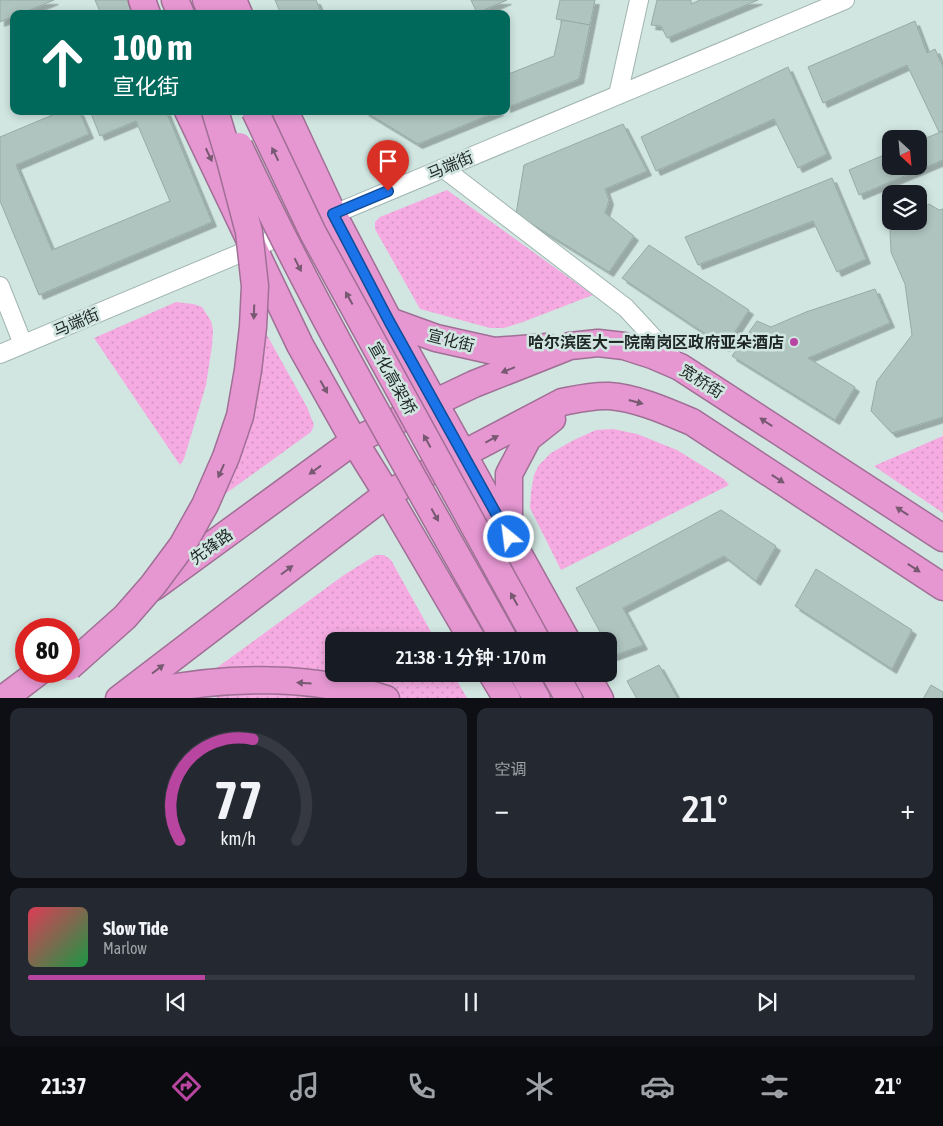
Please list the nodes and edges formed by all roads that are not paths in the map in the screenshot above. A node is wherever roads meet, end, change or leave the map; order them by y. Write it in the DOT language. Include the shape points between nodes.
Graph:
graph roads {
  1 [pos="639,0"];
  2 [pos="845,0"];
  3 [pos="618,95"];
  4 [pos="190,115"];
  5 [pos="216,115"];
  6 [pos="226,115"];
  7 [pos="257,115"];
  8 [pos="287,115"];
  9 [pos="443,168"];
  10 [pos="333,214"];
  11 [pos="252,248"];
  12 [pos="0,286"];
  13 [pos="389,321"];
  14 [pos="23,344"];
  15 [pos="570,346"];
  16 [pos="0,354"];
  17 [pos="680,367"];
  18 [pos="588,397"];
  19 [pos="434,403"];
  20 [pos="354,441"];
  21 [pos="463,454"];
  22 [pos="387,494"];
  23 [pos="509,537"];
  24 [pos="943,538"];
  25 [pos="943,587"];
  26 [pos="468,632"];
  27 [pos="500,632"];
  28 [pos="533,632"];
  29 [pos="562,632"];
  30 [pos="80,642"];
  31 [pos="80,657"];
  32 [pos="497,682"];
  33 [pos="528,682"];
  34 [pos="560,682"];
  35 [pos="591,682"];
  36 [pos="24,683"];
  37 [pos="48,683"];
  38 [pos="3,698"];
  39 [pos="29,698"];
  40 [pos="121,698"];
  41 [pos="386,698"];
  42 [pos="507,698"];
  43 [pos="537,698"];
  44 [pos="569,698"];
  45 [pos="600,698"];
  1 -- 3 [label="street"];
  2 -- 3 [label="street, 马端街"];
  3 -- 9 [label="street, 马端街"];
  4 -- 11 [label="highway, one-way"];
  5 -- 31 [label="highway, one-way, bridge" via="249,232 255,286 253,327 240,416 205,505 182,546 154,585 125,617"];
  6 -- 27 [label="highway, 宣化高架桥, one-way, bridge" via="254,179 327,323"];
  28 -- 7 [label="highway, 宣化高架桥, one-way, bridge" via="313,233"];
  8 -- 10 [label="highway"];
  9 -- 10 [label="street, 马端街"];
  9 -- 17 [label="street" via="626,308"];
  10 -- 11 [label="street, 马端街"];
  10 -- 13 [label="highway"];
  11 -- 14 [label="street, 马端街"];
  11 -- 20 [label="highway, one-way" via="300,345"];
  12 -- 14 [label="street"];
  13 -- 15 [label="highway, 宣化街" via="436,338 494,351"];
  13 -- 19 [label="highway"];
  14 -- 16 [label="street, 马端街"];
  15 -- 17 [label="highway, 宽桥街" via="598,343 624,346"];
  15 -- 19 [label="highway, 宽桥街, one-way"];
  24 -- 17 [label="highway, 宽桥街, one-way"];
  21 -- 18 [label="highway, one-way" via="562,402"];
  18 -- 23 [label="highway" via="528,438 509,474"];
  18 -- 25 [label="highway, one-way" via="630,400 692,422"];
  19 -- 20 [label="highway, 宽桥街"];
  19 -- 21 [label="highway"];
  20 -- 22 [label="highway"];
  20 -- 30 [label="highway, 先锋路, one-way"];
  21 -- 22 [label="highway"];
  21 -- 23 [label="highway"];
  22 -- 26 [label="highway"];
  40 -- 22 [label="highway, one-way"];
  23 -- 29 [label="highway"];
  32 -- 42 [label="highway"];
  33 -- 43 [label="highway"];
  34 -- 44 [label="highway"];
  35 -- 45 [label="highway"];
  36 -- 38 [label="highway"];
  37 -- 39 [label="highway"];
  41 -- 40 [label="highway, one-way" via="310,683 247,680 187,685"];
}
